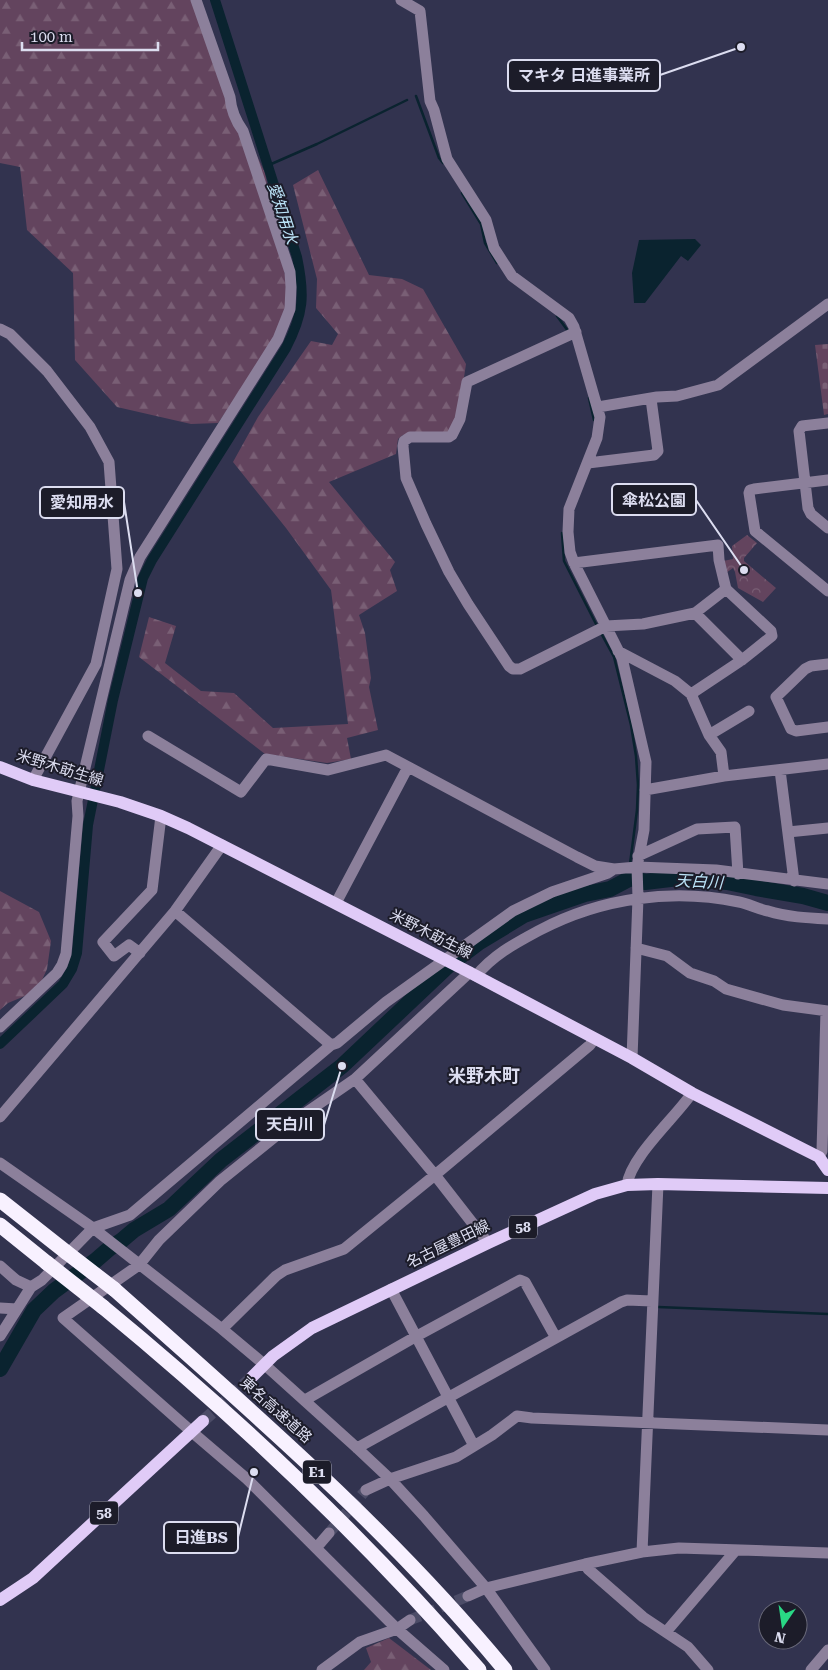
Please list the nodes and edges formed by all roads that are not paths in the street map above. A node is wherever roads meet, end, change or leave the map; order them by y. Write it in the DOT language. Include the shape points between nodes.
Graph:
graph roads {
  1 [pos="196,0"];
  2 [pos="400,0"];
  3 [pos="828,304"];
  4 [pos="0,329"];
  5 [pos="576,332"];
  6 [pos="651,399"];
  7 [pos="598,407"];
  8 [pos="828,423"];
  9 [pos="588,463"];
  10 [pos="828,480"];
  11 [pos="805,483"];
  12 [pos="828,528"];
  13 [pos="574,563"];
  14 [pos="726,589"];
  15 [pos="828,591"];
  16 [pos="695,613"];
  17 [pos="606,626"];
  18 [pos="618,651"];
  19 [pos="742,660"];
  20 [pos="828,664"];
  21 [pos="691,694"];
  22 [pos="749,711"];
  23 [pos="828,727"];
  24 [pos="709,735"];
  25 [pos="148,736"];
  26 [pos="828,764"];
  27 [pos="0,767"];
  28 [pos="408,767"];
  29 [pos="780,770"];
  30 [pos="724,776"];
  31 [pos="33,780"];
  32 [pos="645,790"];
  33 [pos="80,792"];
  34 [pos="161,816"];
  35 [pos="828,828"];
  36 [pos="788,832"];
  37 [pos="222,845"];
  38 [pos="638,862"];
  39 [pos="614,869"];
  40 [pos="738,874"];
  41 [pos="794,881"];
  42 [pos="828,884"];
  43 [pos="638,898"];
  44 [pos="336,903"];
  45 [pos="175,911"];
  46 [pos="828,919"];
  47 [pos="636,948"];
  48 [pos="140,953"];
  49 [pos="445,960"];
  50 [pos="471,973"];
  51 [pos="827,1011"];
  52 [pos="0,1027"];
  53 [pos="594,1039"];
  54 [pos="331,1045"];
  55 [pos="632,1058"];
  56 [pos="355,1079"];
  57 [pos="692,1093"];
  58 [pos="0,1117"];
  59 [pos="819,1157"];
  60 [pos="0,1163"];
  61 [pos="828,1170"];
  62 [pos="436,1175"];
  63 [pos="658,1184"];
  64 [pos="627,1185"];
  65 [pos="828,1188"];
  66 [pos="0,1200"];
  67 [pos="0,1225"];
  68 [pos="97,1231"];
  69 [pos="488,1243"];
  70 [pos="139,1265"];
  71 [pos="0,1266"];
  72 [pos="31,1287"];
  73 [pos="391,1289"];
  74 [pos="652,1301"];
  75 [pos="0,1308"];
  76 [pos="17,1309"];
  77 [pos="222,1329"];
  78 [pos="0,1336"];
  79 [pos="415,1337"];
  80 [pos="556,1338"];
  81 [pos="264,1365"];
  82 [pos="251,1378"];
  83 [pos="448,1397"];
  84 [pos="304,1400"];
  85 [pos="203,1421"];
  86 [pos="648,1422"];
  87 [pos="828,1430"];
  88 [pos="192,1432"];
  89 [pos="474,1446"];
  90 [pos="357,1448"];
  91 [pos="390,1479"];
  92 [pos="366,1490"];
  93 [pos="329,1533"];
  94 [pos="317,1547"];
  95 [pos="736,1550"];
  96 [pos="642,1552"];
  97 [pos="828,1553"];
  98 [pos="585,1564"];
  99 [pos="486,1588"];
  100 [pos="468,1596"];
  101 [pos="0,1600"];
  102 [pos="410,1620"];
  103 [pos="397,1629"];
  104 [pos="666,1632"];
  105 [pos="828,1650"];
  106 [pos="322,1670"];
  107 [pos="444,1670"];
  108 [pos="479,1670"];
  109 [pos="506,1670"];
  110 [pos="546,1670"];
  111 [pos="708,1670"];
  112 [pos="811,1670"];
  1 -- 33 [label="street" via="288,264 290,309 278,339 134,569"];
  2 -- 5 [label="street" via="420,11 430,101 447,159 486,220 494,248 512,276 569,318"];
  3 -- 6 [label="street" via="718,385 678,396"];
  4 -- 31 [label="street" via="10,334 47,371 90,427 109,462 117,569 96,664"];
  5 -- 7 [label="street"];
  5 -- 17 [label="street" via="467,382 460,419 452,435 406,439 403,446 405,471 450,572 509,666 520,669"];
  6 -- 7 [label="street"];
  6 -- 9 [label="street" via="658,451 654,455"];
  7 -- 9 [label="street" via="597,438"];
  8 -- 11 [label="street" via="800,428"];
  9 -- 13 [label="street" via="568,509 570,552"];
  10 -- 11 [label="street"];
  11 -- 12 [label="street" via="809,512"];
  11 -- 15 [label="street" via="750,490 753,528"];
  13 -- 14 [label="street" via="718,545"];
  13 -- 17 [label="street"];
  14 -- 16 [label="street"];
  14 -- 19 [label="street" via="772,636"];
  16 -- 17 [label="street" via="643,624"];
  16 -- 19 [label="street"];
  17 -- 18 [label="street"];
  18 -- 21 [label="street" via="675,681"];
  18 -- 32 [label="street" via="646,762"];
  19 -- 21 [label="street"];
  20 -- 23 [label="street" via="805,669 776,696 791,729"];
  21 -- 24 [label="street"];
  22 -- 24 [label="street"];
  24 -- 30 [label="street" via="721,752"];
  25 -- 28 [label="street" via="241,792 266,759 328,770 386,755"];
  26 -- 29 [label="street"];
  27 -- 31 [label="main road, 米野木莇生線"];
  28 -- 39 [label="street" via="595,866"];
  28 -- 44 [label="street"];
  29 -- 30 [label="street"];
  29 -- 36 [label="street"];
  30 -- 32 [label="street"];
  31 -- 33 [label="main road, 米野木莇生線"];
  32 -- 38 [label="street" via="644,830"];
  33 -- 34 [label="main road, 米野木莇生線"];
  33 -- 52 [label="street" via="68,945 64,960 52,977"];
  34 -- 37 [label="main road, 米野木莇生線"];
  34 -- 48 [label="street" via="152,890 103,942 114,956 129,945"];
  35 -- 36 [label="street"];
  36 -- 41 [label="street"];
  37 -- 44 [label="main road, 米野木莇生線"];
  37 -- 45 [label="street"];
  38 -- 39 [label="street"];
  38 -- 40 [label="street"];
  38 -- 40 [label="street" via="697,829 735,827"];
  38 -- 43 [label="street"];
  39 -- 49 [label="street" via="512,911"];
  40 -- 41 [label="street"];
  41 -- 42 [label="street"];
  43 -- 46 [label="street" via="689,896 738,902 786,915"];
  43 -- 47 [label="street"];
  43 -- 50 [label="street" via="564,918 509,947"];
  44 -- 49 [label="main road, 米野木莇生線"];
  45 -- 48 [label="street"];
  45 -- 54 [label="street"];
  47 -- 51 [label="street" via="667,956 690,973 726,989 783,1005"];
  47 -- 55 [label="street"];
  48 -- 58 [label="street"];
  49 -- 50 [label="main road, 米野木莇生線"];
  49 -- 54 [label="street"];
  50 -- 53 [label="main road, 米野木莇生線"];
  50 -- 56 [label="street"];
  51 -- 59 [label="street" via="822,1151"];
  53 -- 55 [label="main road, 米野木莇生線"];
  53 -- 62 [label="street"];
  54 -- 68 [label="street" via="130,1215"];
  55 -- 57 [label="main road, 米野木莇生線"];
  56 -- 62 [label="street"];
  56 -- 70 [label="street" via="297,1119 220,1180 159,1240"];
  57 -- 59 [label="main road, 米野木莇生線"];
  57 -- 64 [label="street" via="649,1145 628,1176"];
  59 -- 61 [label="main road, 米野木莇生線"];
  60 -- 68 [label="street"];
  62 -- 69 [label="street"];
  62 -- 77 [label="street" via="344,1249 276,1276"];
  63 -- 64 [label="main road, 名古屋豊田線 / 58"];
  63 -- 65 [label="main road, 名古屋豊田線 / 58"];
  63 -- 74 [label="street"];
  64 -- 69 [label="main road, 名古屋豊田線 / 58" via="595,1194"];
  66 -- 109 [label="highway, 東名高速道路 / E1, bridge" via="114,1289 252,1412 440,1594"];
  67 -- 108 [label="highway, E1, bridge" via="103,1307 239,1424 376,1557"];
  68 -- 70 [label="street"];
  68 -- 72 [label="street"];
  69 -- 73 [label="main road, 名古屋豊田線 / 58"];
  70 -- 77 [label="street"];
  70 -- 88 [label="street" via="63,1318"];
  71 -- 72 [label="street" via="16,1280"];
  72 -- 76 [label="street"];
  73 -- 79 [label="street"];
  73 -- 81 [label="main road, 名古屋豊田線 / 58" via="312,1328"];
  74 -- 80 [label="street" via="621,1302"];
  74 -- 86 [label="street"];
  75 -- 76 [label="street"];
  76 -- 78 [label="street"];
  77 -- 81 [label="street"];
  79 -- 80 [label="street" via="520,1280 525,1282"];
  79 -- 83 [label="street"];
  79 -- 84 [label="street"];
  80 -- 83 [label="street"];
  81 -- 82 [label="main road, 名古屋豊田線 / 58"];
  81 -- 84 [label="street"];
  83 -- 89 [label="street"];
  83 -- 90 [label="street"];
  84 -- 90 [label="street"];
  85 -- 88 [label="main road, 58"];
  86 -- 87 [label="street"];
  86 -- 89 [label="street" via="517,1416"];
  86 -- 96 [label="street"];
  88 -- 94 [label="street" via="247,1479"];
  88 -- 101 [label="main road, 58" via="33,1578"];
  89 -- 91 [label="street" via="456,1457"];
  90 -- 91 [label="street"];
  91 -- 92 [label="street"];
  91 -- 99 [label="street"];
  93 -- 94 [label="street"];
  94 -- 103 [label="street"];
  95 -- 96 [label="street" via="679,1548"];
  95 -- 97 [label="street"];
  95 -- 104 [label="street"];
  96 -- 98 [label="street"];
  98 -- 99 [label="street"];
  98 -- 104 [label="street" via="643,1617"];
  99 -- 100 [label="street"];
  99 -- 110 [label="street"];
  102 -- 103 [label="street"];
  103 -- 106 [label="street" via="360,1642"];
  103 -- 107 [label="street"];
  104 -- 111 [label="street" via="688,1647"];
  105 -- 112 [label="street"];
}
